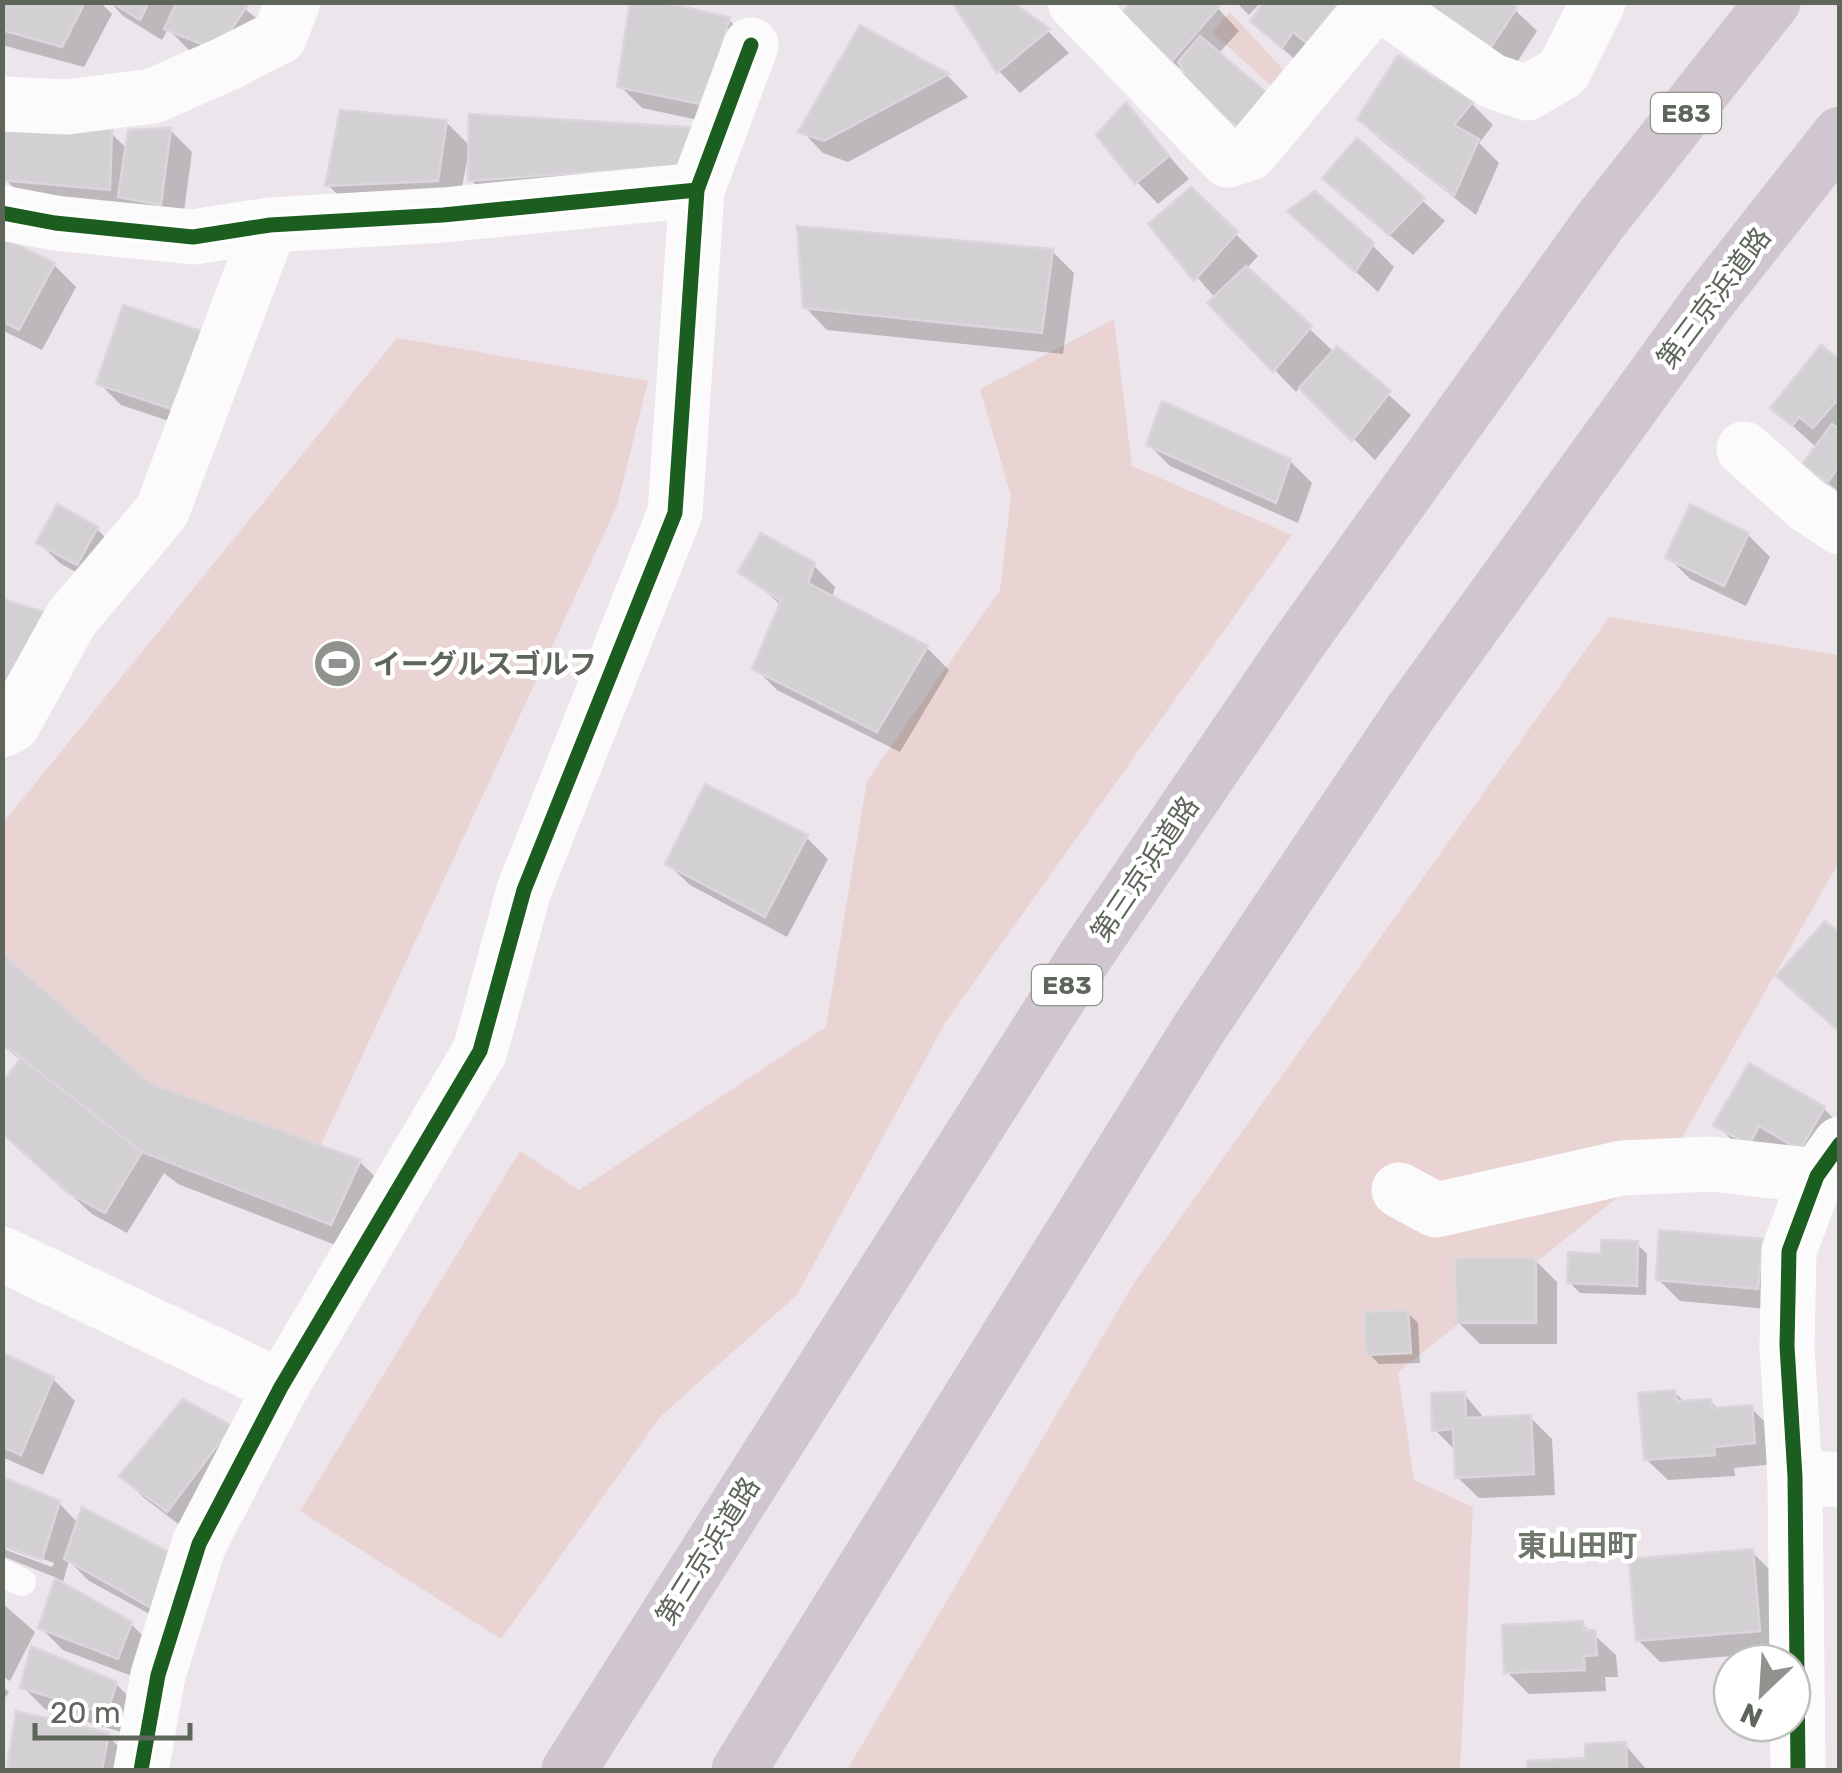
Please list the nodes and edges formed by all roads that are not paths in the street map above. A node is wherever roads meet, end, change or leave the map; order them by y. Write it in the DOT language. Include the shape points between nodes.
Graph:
graph roads {
  1 [pos="293,2"];
  2 [pos="1377,2"];
  3 [pos="1598,2"];
  4 [pos="1774,2"];
  5 [pos="1080,5"];
  6 [pos="752,45"];
  7 [pos="2,104"];
  8 [pos="1840,134"];
  9 [pos="697,190"];
  10 [pos="2,213"];
  11 [pos="270,225"];
  12 [pos="1744,449"];
  13 [pos="1840,527"];
  14 [pos="2,730"];
  15 [pos="1828,1160"];
  16 [pos="1400,1190"];
  17 [pos="2,1254"];
  18 [pos="281,1388"];
  19 [pos="1817,1478"];
  20 [pos="141,1770"];
  21 [pos="569,1770"];
  22 [pos="740,1770"];
  23 [pos="1798,1770"];
  1 -- 7 [label="street" via="279,36 153,96 67,107"];
  2 -- 3 [label="street" via="1492,81 1527,94 1563,72"];
  2 -- 5 [label="street" via="1250,154 1228,160"];
  4 -- 21 [label="highway, 第三京浜道路 / E83" via="1599,223 1086,954"];
  6 -- 9 [label="street"];
  8 -- 22 [label="highway, 第三京浜道路" via="1706,304 1411,712 1198,1030"];
  9 -- 11 [label="street"];
  9 -- 18 [label="street" via="676,513 524,890 480,1051"];
  10 -- 11 [label="street" via="193,237"];
  11 -- 14 [label="street" via="162,511 71,618 14,724"];
  12 -- 13 [label="street"];
  15 -- 16 [label="street" via="1622,1168 1436,1210"];
  15 -- 19 [label="street" via="1789,1251 1787,1346"];
  17 -- 18 [label="street"];
  18 -- 20 [label="street" via="199,1544 158,1675"];
  19 -- 23 [label="street"];
}
